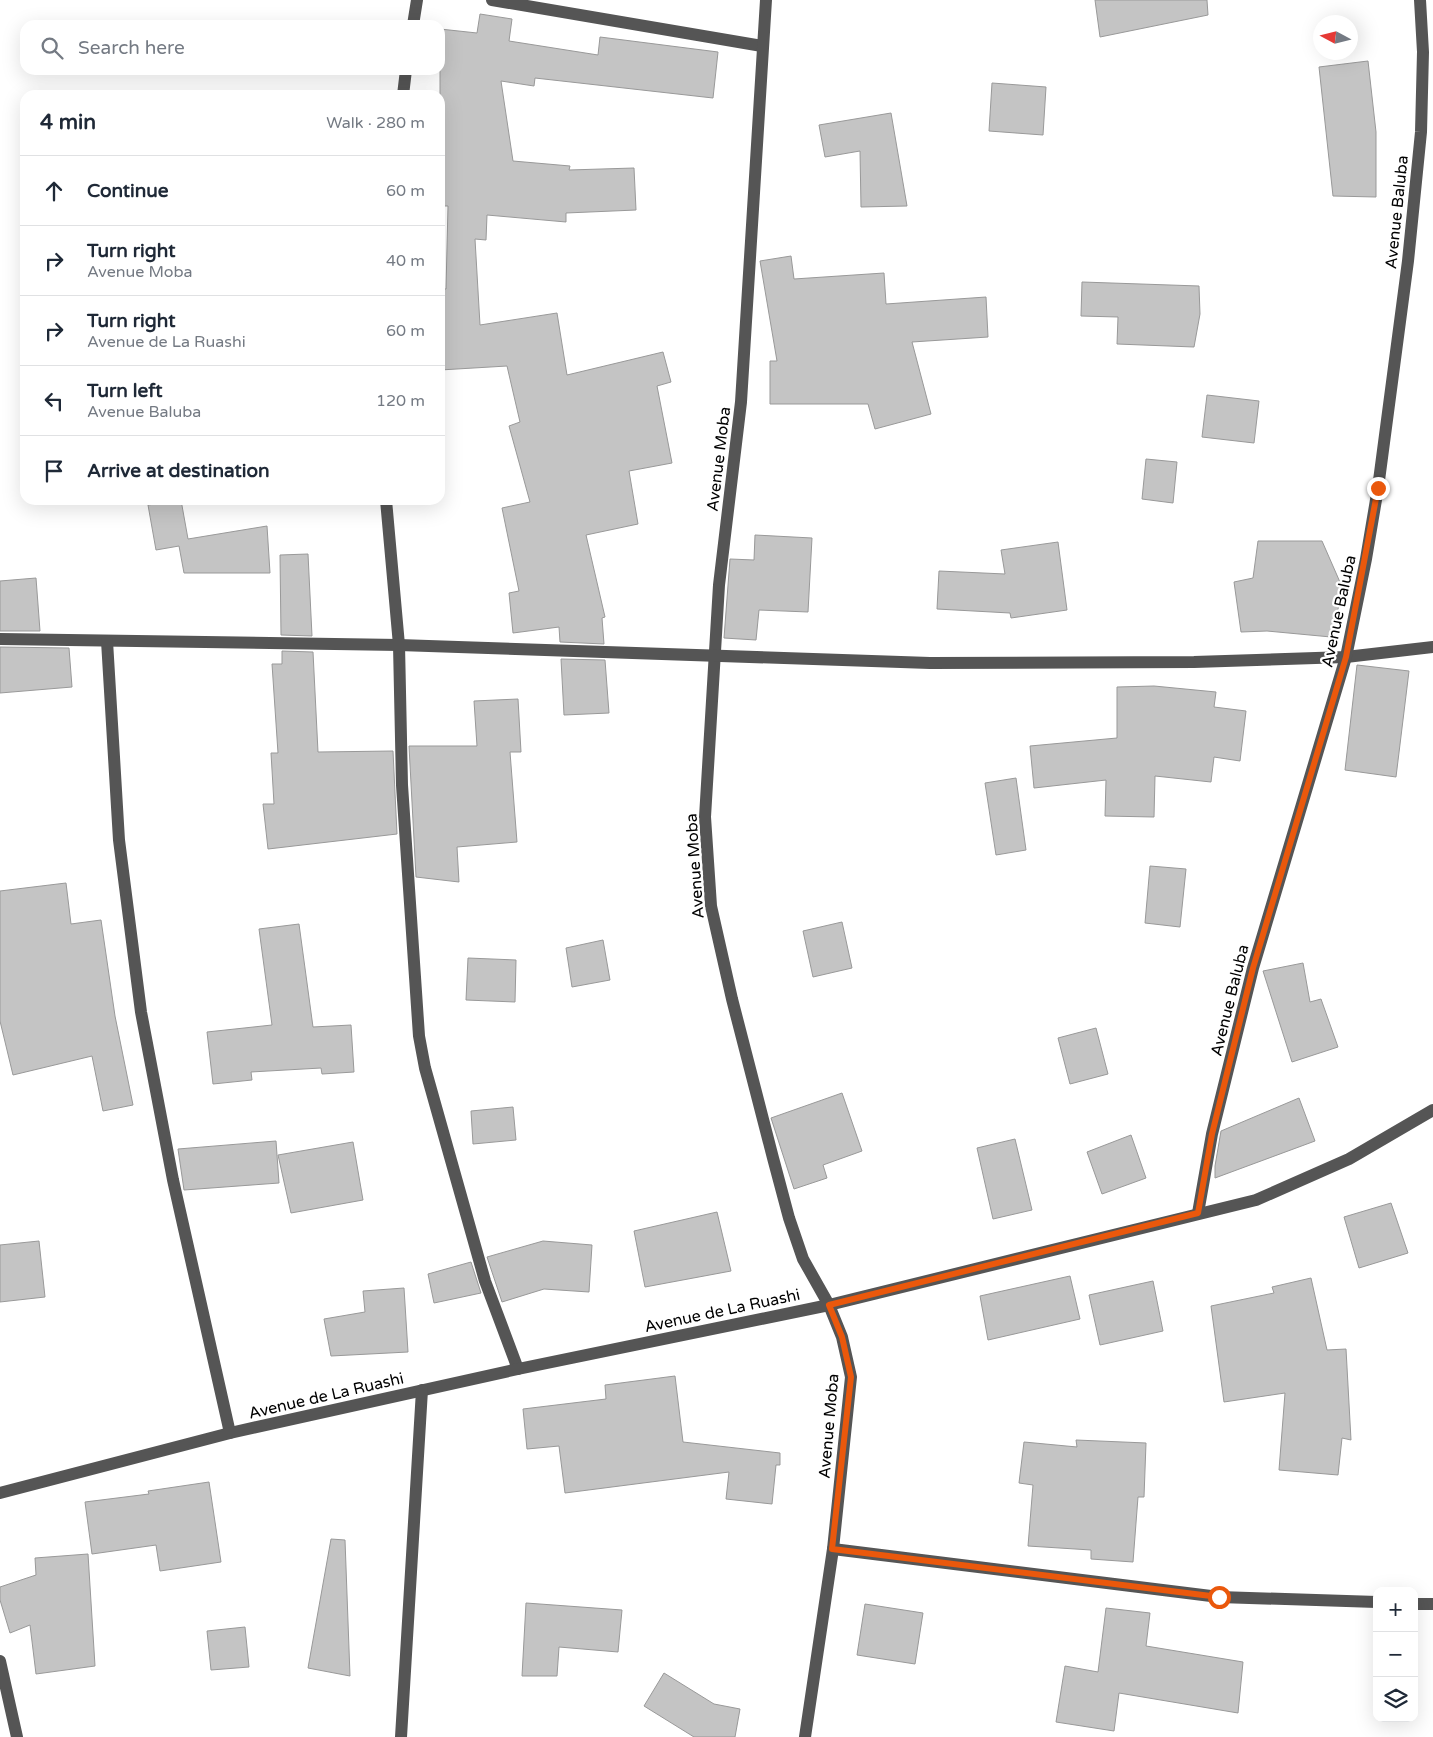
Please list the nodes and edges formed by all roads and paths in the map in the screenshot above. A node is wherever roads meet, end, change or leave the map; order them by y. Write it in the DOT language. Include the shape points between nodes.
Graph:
graph roads {
  1 [pos="417,0"];
  2 [pos="492,0"];
  3 [pos="766,0"];
  4 [pos="1420,0"];
  5 [pos="414,20"];
  6 [pos="762,46"];
  7 [pos="405,75"];
  8 [pos="404,90"];
  9 [pos="386,505"];
  10 [pos="0,640"];
  11 [pos="107,641"];
  12 [pos="399,645"];
  13 [pos="1433,646"];
  14 [pos="714,657"];
  15 [pos="1346,657"];
  16 [pos="1433,1110"];
  17 [pos="1198,1213"];
  18 [pos="829,1305"];
  19 [pos="518,1369"];
  20 [pos="422,1390"];
  21 [pos="230,1433"];
  22 [pos="0,1493"];
  23 [pos="832,1549"];
  24 [pos="1373,1602"];
  25 [pos="1418,1604"];
  26 [pos="1433,1604"];
  27 [pos="0,1661"];
  28 [pos="17,1737"];
  29 [pos="402,1737"];
  30 [pos="805,1737"];
  1 -- 5 [label="street"];
  2 -- 6 [label="street"];
  3 -- 6 [label="street, Avenue Moba"];
  4 -- 15 [label="street, Avenue Baluba" via="1423,52 1421,132 1408,261 1378,488"];
  6 -- 14 [label="street, Avenue Moba" via="742,402 719,585"];
  7 -- 8 [label="street"];
  9 -- 12 [label="street"];
  10 -- 11 [label="street"];
  11 -- 12 [label="street"];
  11 -- 21 [label="street" via="119,840 141,1012"];
  12 -- 14 [label="street"];
  12 -- 19 [label="street" via="402,785 419,1036 425,1068 485,1281"];
  13 -- 15 [label="street"];
  14 -- 15 [label="street" via="930,663 1194,662"];
  14 -- 18 [label="street, Avenue Moba" via="705,817 711,906 789,1218 803,1259"];
  15 -- 17 [label="street, Avenue Baluba" via="1253,968 1212,1134"];
  16 -- 17 [label="street, Avenue de La Ruashi" via="1350,1159 1256,1200"];
  17 -- 18 [label="street, Avenue de La Ruashi"];
  18 -- 19 [label="street, Avenue de La Ruashi"];
  18 -- 23 [label="street, Avenue Moba" via="842,1337 851,1377"];
  19 -- 20 [label="street, Avenue de La Ruashi"];
  20 -- 21 [label="street, Avenue de La Ruashi"];
  20 -- 29 [label="street"];
  21 -- 22 [label="street, Avenue de La Ruashi"];
  23 -- 24 [label="street" via="1219,1597"];
  23 -- 30 [label="street, Avenue Moba"];
  25 -- 26 [label="street"];
  27 -- 28 [label="street"];
}
